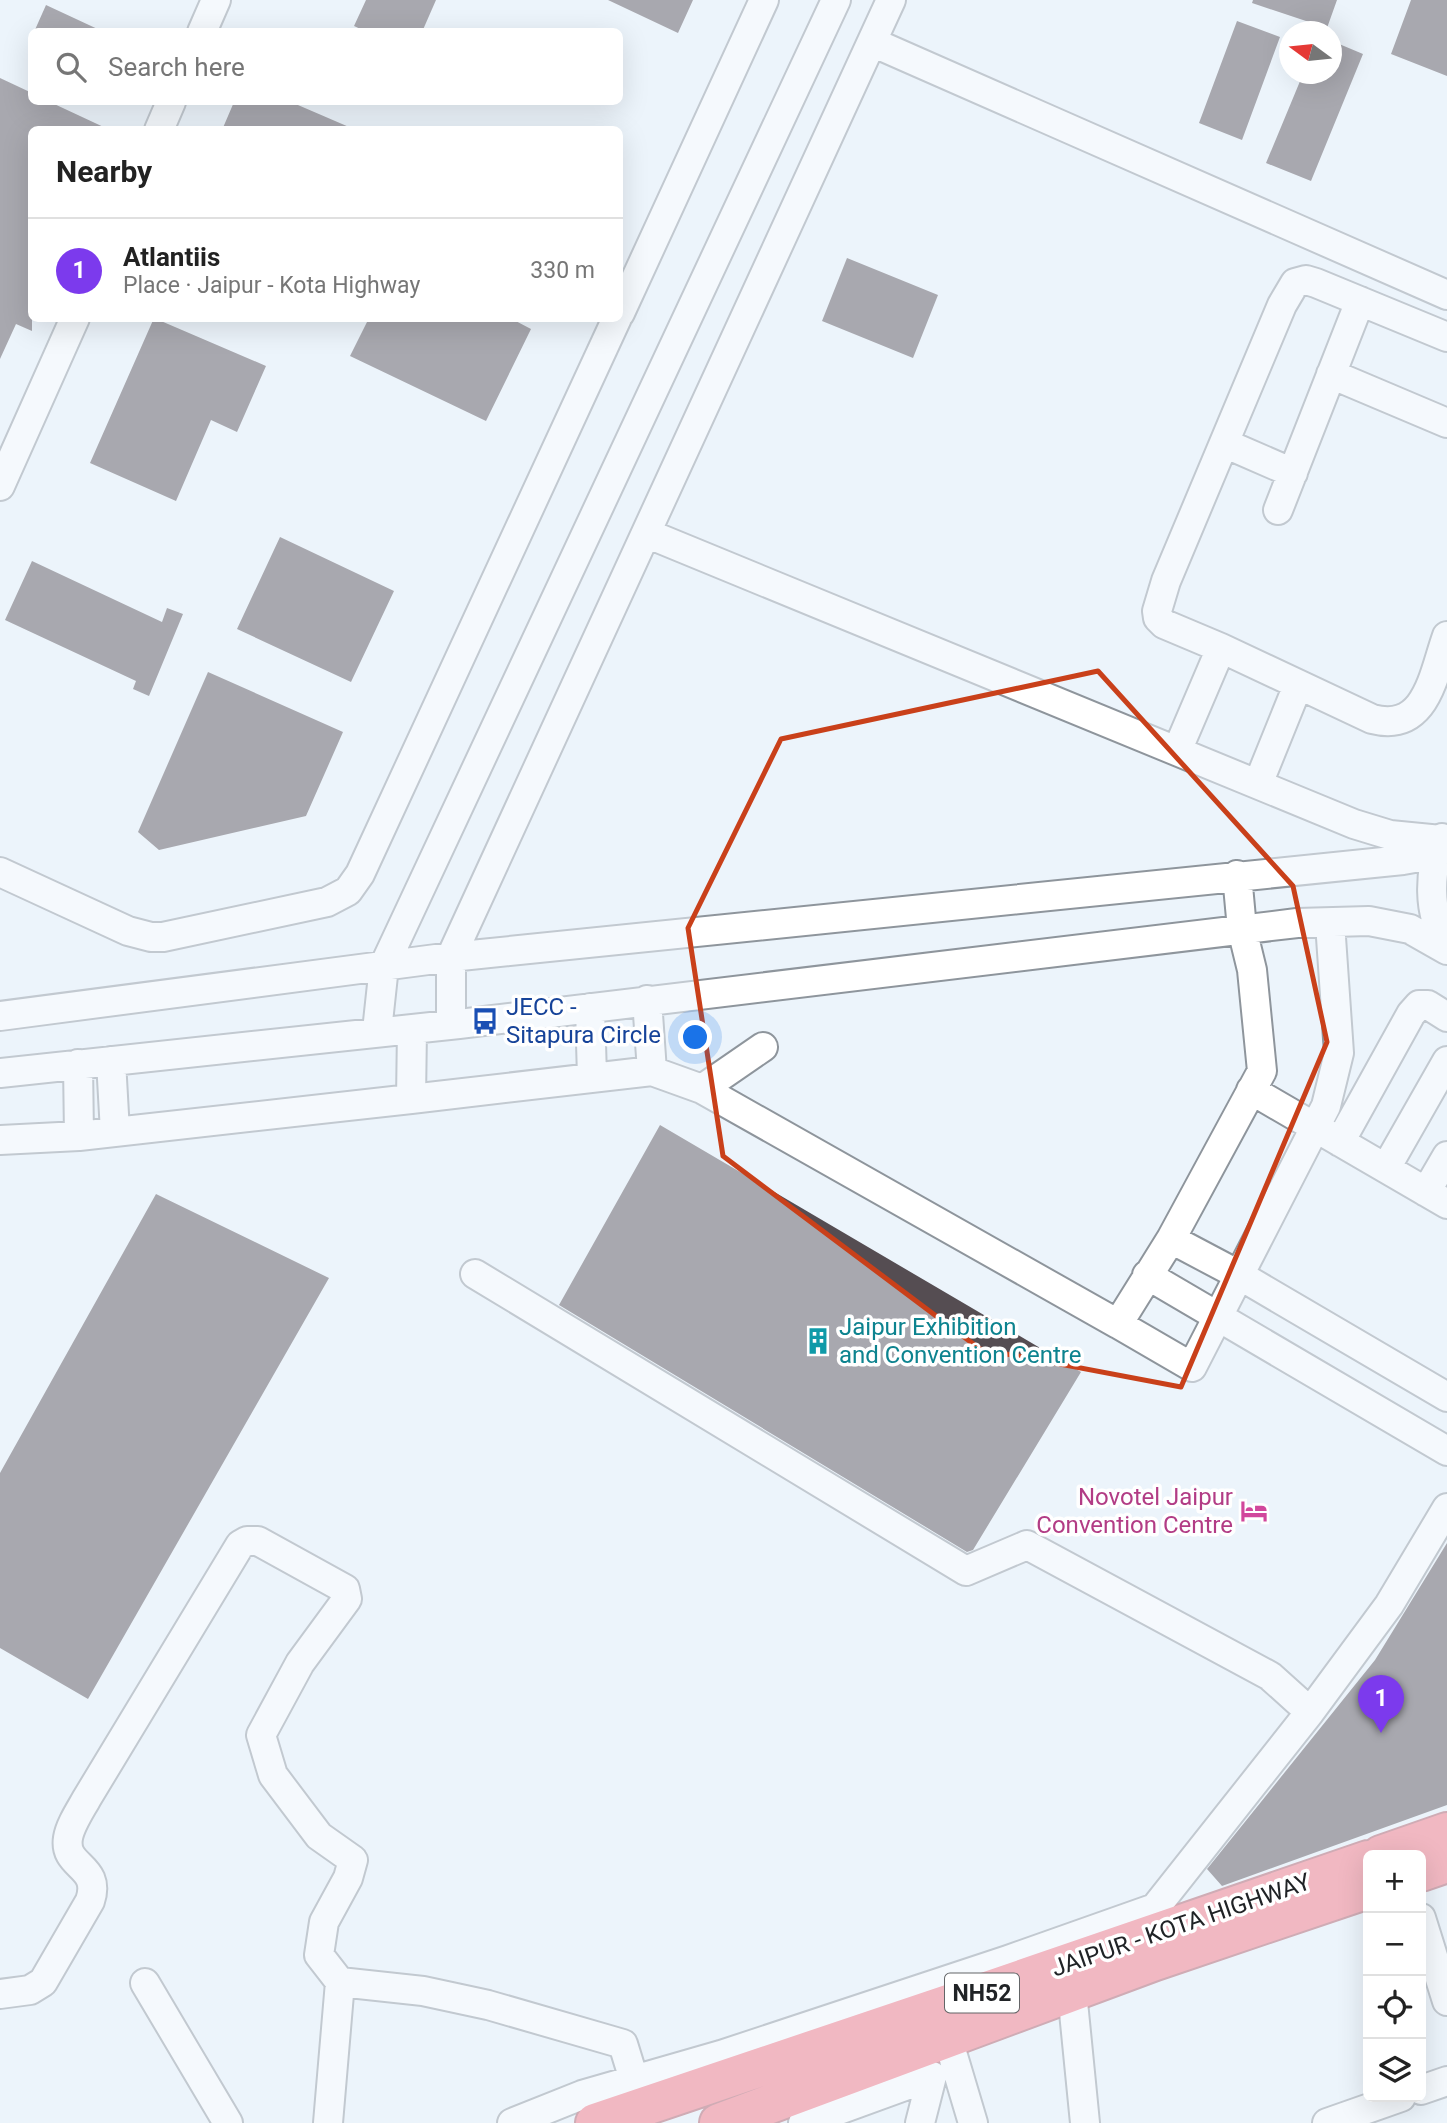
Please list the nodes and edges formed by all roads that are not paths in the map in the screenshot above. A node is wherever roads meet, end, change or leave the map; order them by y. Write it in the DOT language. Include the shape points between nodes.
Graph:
graph roads {
  1 [pos="216,0"];
  2 [pos="764,0"];
  3 [pos="836,0"];
  4 [pos="891,0"];
  5 [pos="204,28"];
  6 [pos="872,42"];
  7 [pos="170,105"];
  8 [pos="161,126"];
  9 [pos="1447,295"];
  10 [pos="1360,301"];
  11 [pos="623,306"];
  12 [pos="73,322"];
  13 [pos="615,322"];
  14 [pos="1447,337"];
  15 [pos="1331,374"];
  16 [pos="1447,423"];
  17 [pos="1224,443"];
  18 [pos="1293,473"];
  19 [pos="0,486"];
  20 [pos="1278,510"];
  21 [pos="646,533"];
  22 [pos="1447,636"];
  23 [pos="1222,648"];
  24 [pos="1298,685"];
  25 [pos="1177,751"];
  26 [pos="1258,784"];
  27 [pos="1442,841"];
  28 [pos="0,872"];
  29 [pos="1237,875"];
  30 [pos="1330,923"];
  31 [pos="1242,929"];
  32 [pos="1447,943"];
  33 [pos="1447,950"];
  34 [pos="451,957"];
  35 [pos="384,966"];
  36 [pos="647,1000"];
  37 [pos="590,1007"];
  38 [pos="0,1016"];
  39 [pos="1447,1017"];
  40 [pos="451,1024"];
  41 [pos="411,1029"];
  42 [pos="377,1031"];
  43 [pos="763,1047"];
  44 [pos="111,1061"];
  45 [pos="1447,1061"];
  46 [pos="78,1064"];
  47 [pos="652,1070"];
  48 [pos="0,1073"];
  49 [pos="592,1077"];
  50 [pos="702,1089"];
  51 [pos="1251,1090"];
  52 [pos="411,1098"];
  53 [pos="0,1127"];
  54 [pos="1315,1127"];
  55 [pos="79,1129"];
  56 [pos="115,1132"];
  57 [pos="0,1140"];
  58 [pos="1340,1142"];
  59 [pos="1447,1156"];
  60 [pos="1386,1168"];
  61 [pos="1437,1198"];
  62 [pos="1171,1239"];
  63 [pos="475,1274"];
  64 [pos="1147,1275"];
  65 [pos="1239,1275"];
  66 [pos="1217,1318"];
  67 [pos="1118,1324"];
  68 [pos="1385,1360"];
  69 [pos="1444,1388"];
  70 [pos="1359,1400"];
  71 [pos="1447,1451"];
  72 [pos="1447,1508"];
  73 [pos="1310,1712"];
  74 [pos="1447,1832"];
  75 [pos="1395,1850"];
  76 [pos="1363,1862"];
  77 [pos="1447,1863"];
  78 [pos="1426,1870"];
  79 [pos="1363,1891"];
  80 [pos="1154,1908"];
  81 [pos="1426,1935"];
  82 [pos="340,1982"];
  83 [pos="1059,1982"];
  84 [pos="145,1983"];
  85 [pos="0,1994"];
  86 [pos="1447,2001"];
  87 [pos="948,2039"];
  88 [pos="1447,2081"];
  89 [pos="1426,2088"];
  90 [pos="639,2094"];
  91 [pos="1387,2102"];
  92 [pos="733,2121"];
  93 [pos="228,2123"];
  94 [pos="328,2123"];
  95 [pos="512,2123"];
  96 [pos="595,2123"];
  97 [pos="803,2123"];
  98 [pos="920,2123"];
  99 [pos="973,2123"];
  100 [pos="1085,2123"];
  101 [pos="1327,2123"];
  1 -- 5 [label="street"];
  2 -- 11 [label="street"];
  3 -- 35 [label="street"];
  4 -- 6 [label="street"];
  6 -- 9 [label="street"];
  6 -- 21 [label="street"];
  7 -- 8 [label="street"];
  10 -- 14 [label="street"];
  10 -- 15 [label="street"];
  10 -- 17 [label="street" via="1306,280 1295,283"];
  12 -- 19 [label="street"];
  13 -- 28 [label="street" via="360,874 348,891 327,902 151,937"];
  15 -- 16 [label="street"];
  15 -- 18 [label="street"];
  17 -- 18 [label="street"];
  17 -- 23 [label="street" via="1157,611 1164,624"];
  18 -- 20 [label="street"];
  21 -- 25 [label="street"];
  21 -- 34 [label="street"];
  22 -- 24 [label="street" via="1425,698 1407,718 1372,719"];
  23 -- 24 [label="street"];
  23 -- 25 [label="street"];
  24 -- 26 [label="street"];
  25 -- 26 [label="street"];
  26 -- 27 [label="street" via="1354,824 1390,835"];
  27 -- 29 [label="street" via="1392,861"];
  27 -- 32 [label="street" via="1434,862 1431,897"];
  29 -- 31 [label="street"];
  29 -- 34 [label="street"];
  30 -- 31 [label="street"];
  30 -- 33 [label="street" via="1369,921 1410,929"];
  30 -- 54 [label="street" via="1339,1053 1326,1106"];
  31 -- 36 [label="street"];
  31 -- 51 [label="street" via="1261,1049 1262,1071"];
  34 -- 35 [label="street"];
  34 -- 40 [label="street"];
  35 -- 38 [label="street"];
  35 -- 42 [label="street"];
  36 -- 37 [label="street"];
  36 -- 47 [label="street"];
  37 -- 40 [label="street"];
  37 -- 49 [label="street"];
  39 -- 58 [label="street" via="1428,1005 1419,1005 1411,1014"];
  40 -- 41 [label="street"];
  41 -- 42 [label="street"];
  41 -- 52 [label="street"];
  42 -- 44 [label="street"];
  43 -- 50 [label="street"];
  44 -- 46 [label="street"];
  44 -- 56 [label="street"];
  45 -- 60 [label="street"];
  46 -- 48 [label="street"];
  46 -- 55 [label="street"];
  47 -- 49 [label="street"];
  47 -- 50 [label="street"];
  49 -- 52 [label="street"];
  50 -- 67 [label="street"];
  51 -- 54 [label="street"];
  51 -- 62 [label="street"];
  52 -- 56 [label="street"];
  53 -- 55 [label="street"];
  54 -- 58 [label="street"];
  54 -- 65 [label="street"];
  55 -- 56 [label="street"];
  55 -- 57 [label="street"];
  58 -- 60 [label="street"];
  59 -- 61 [label="street"];
  60 -- 61 [label="street"];
  62 -- 64 [label="street"];
  62 -- 65 [label="street"];
  63 -- 73 [label="street" via="966,1571 1027,1545 1270,1676"];
  64 -- 66 [label="street"];
  64 -- 67 [label="street"];
  65 -- 66 [label="street"];
  65 -- 68 [label="street"];
  66 -- 67 [label="street" via="1192,1367"];
  66 -- 70 [label="street"];
  68 -- 69 [label="street"];
  68 -- 70 [label="street"];
  70 -- 71 [label="street"];
  72 -- 73 [label="street" via="1389,1605"];
  73 -- 80 [label="street"];
  74 -- 75 [label="highway"];
  76 -- 83 [label="highway, JAIPUR - KOTA HIGHWAY / NH52"];
  77 -- 78 [label="highway"];
  79 -- 83 [label="highway, JAIPUR - KOTA HIGHWAY / NH52" via="1155,1961"];
  80 -- 83 [label="street"];
  80 -- 90 [label="street" via="702,2061"];
  81 -- 86 [label="street"];
  82 -- 85 [label="street" via="319,1955 324,1922 353,1860 319,1836 273,1776 261,1735 300,1663 347,1599 345,1589 258,1541 247,1541 240,1545 87,1797 68,1836 68,1850 92,1878 90,1901 43,1982 30,1990"];
  82 -- 90 [label="street" via="449,1996 623,2044"];
  82 -- 94 [label="street"];
  83 -- 87 [label="highway, JAIPUR - KOTA HIGHWAY / NH52"];
  83 -- 90 [label="highway, JAIPUR - KOTA HIGHWAY / NH52"];
  83 -- 100 [label="street"];
  84 -- 93 [label="street"];
  87 -- 92 [label="highway, JAIPUR - KOTA HIGHWAY / NH52"];
  87 -- 99 [label="street"];
  88 -- 89 [label="street"];
  90 -- 95 [label="street" via="582,2095"];
  90 -- 96 [label="highway, JAIPUR - KOTA HIGHWAY / NH52"];
  91 -- 101 [label="street"];
  97 -- 98 [label="street" via="932,2076"];
}
